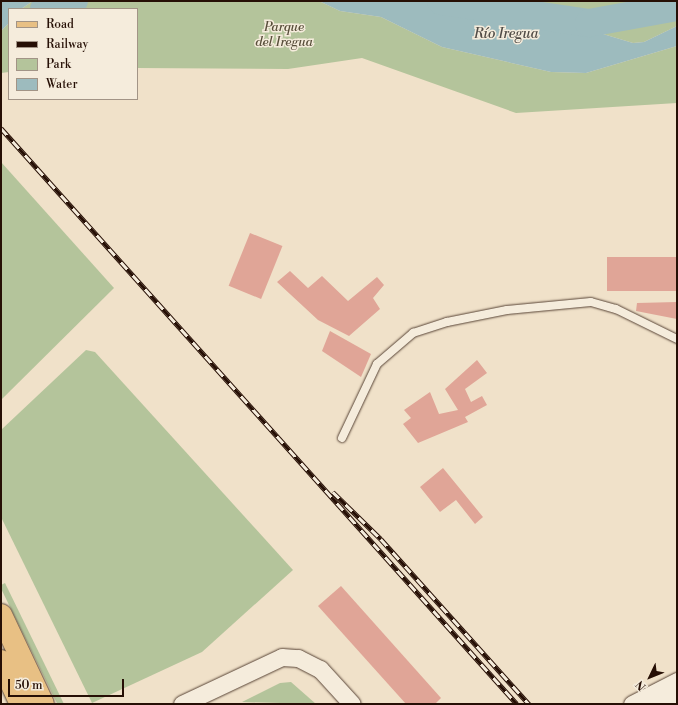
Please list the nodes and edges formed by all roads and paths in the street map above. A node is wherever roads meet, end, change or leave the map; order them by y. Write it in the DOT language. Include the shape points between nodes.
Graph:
graph roads {
  1 [pos="677,339"];
  2 [pos="342,438"];
  3 [pos="1,615"];
  4 [pos="1,661"];
  5 [pos="677,681"];
  6 [pos="677,697"];
  7 [pos="21,704"];
  8 [pos="43,704"];
  9 [pos="182,704"];
  10 [pos="352,704"];
  11 [pos="632,704"];
  12 [pos="661,704"];
  1 -- 2 [label="lane" via="616,309 591,302 507,310 447,322 413,333 377,364"];
  3 -- 8 [label="main road"];
  4 -- 7 [label="main road"];
  5 -- 11 [label="street"];
  6 -- 12 [label="street"];
  9 -- 10 [label="street" via="282,657 298,658 320,669"];
}
